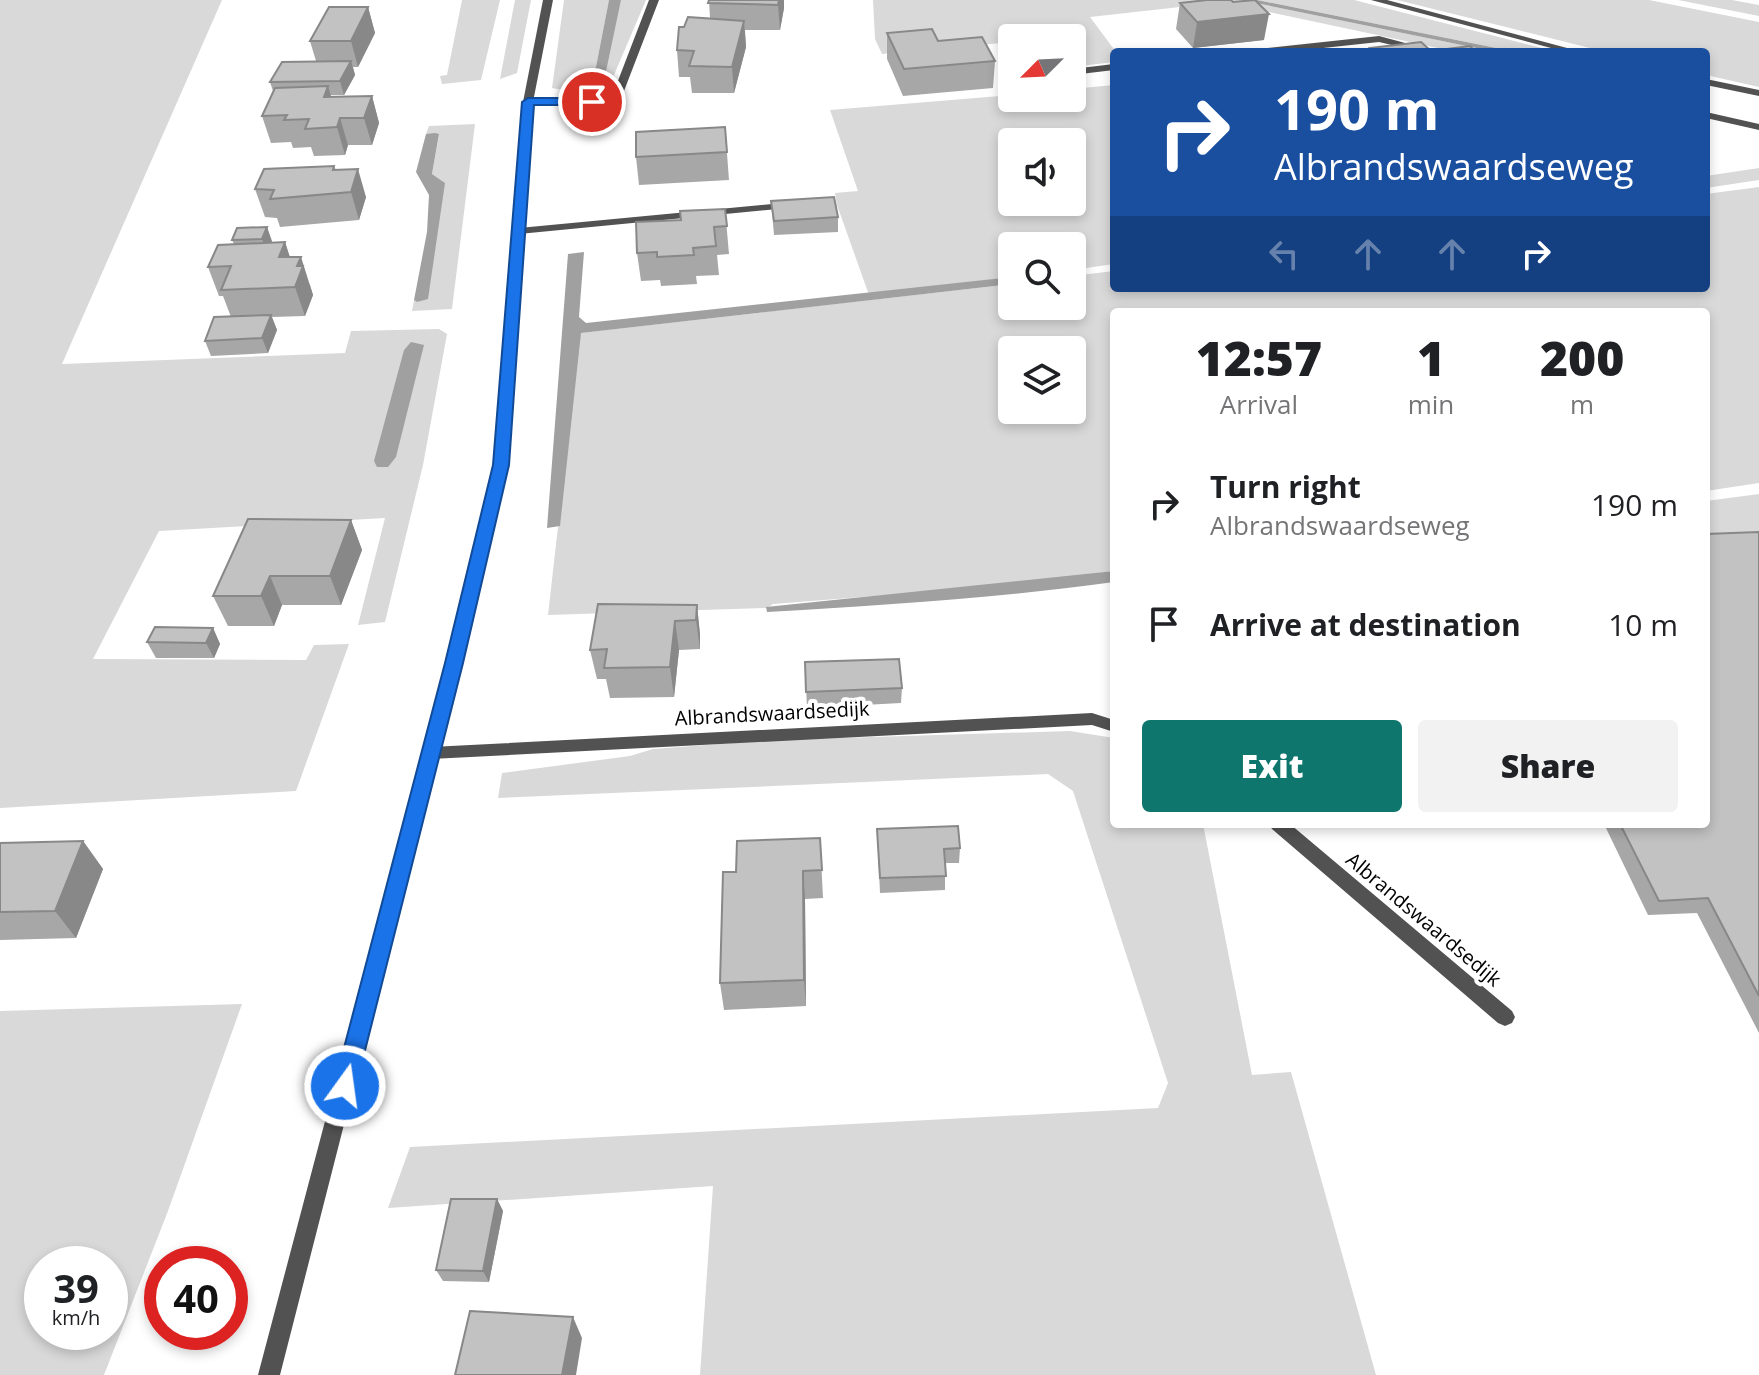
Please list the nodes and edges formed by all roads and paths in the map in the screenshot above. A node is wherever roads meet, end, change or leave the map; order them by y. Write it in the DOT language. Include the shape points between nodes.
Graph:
graph roads {
  1 [pos="548,0"];
  2 [pos="654,0"];
  3 [pos="1376,0"];
  4 [pos="1296,48"];
  5 [pos="1417,48"];
  6 [pos="1562,48"];
  7 [pos="1110,67"];
  8 [pos="1086,70"];
  9 [pos="1710,83"];
  10 [pos="1759,93"];
  11 [pos="528,102"];
  12 [pos="1710,116"];
  13 [pos="1759,127"];
  14 [pos="808,203"];
  15 [pos="519,231"];
  16 [pos="1110,725"];
  17 [pos="431,753"];
  18 [pos="1283,828"];
  19 [pos="1505,1017"];
  20 [pos="269,1375"];
  1 -- 11 [label="street"];
  2 -- 11 [label="street" via="615,102"];
  3 -- 6 [label="street"];
  4 -- 5 [label="street" via="1379,39"];
  7 -- 8 [label="street"];
  9 -- 10 [label="street"];
  11 -- 15 [label="street"];
  12 -- 13 [label="street"];
  14 -- 15 [label="street"];
  15 -- 17 [label="street" via="501,465"];
  16 -- 17 [label="street, Albrandswaardsedijk" via="1092,719"];
  17 -- 20 [label="street"];
  18 -- 19 [label="street, Albrandswaardsedijk"];
}
